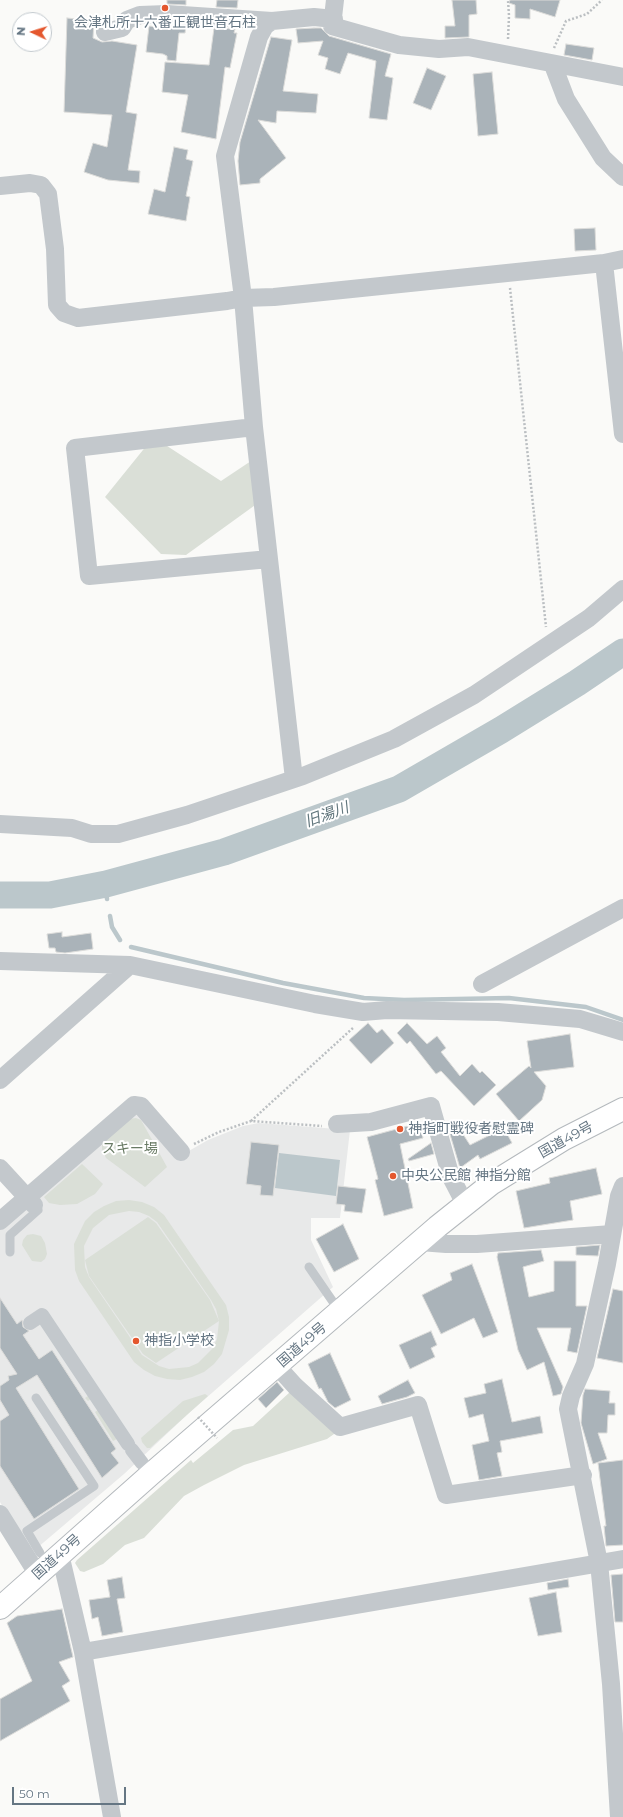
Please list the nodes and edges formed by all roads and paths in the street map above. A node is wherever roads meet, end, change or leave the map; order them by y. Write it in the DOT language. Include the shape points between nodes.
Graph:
graph roads {
  1 [pos="335,0"];
  2 [pos="508,0"];
  3 [pos="602,0"];
  4 [pos="334,19"];
  5 [pos="272,22"];
  6 [pos="105,32"];
  7 [pos="507,54"];
  8 [pos="551,64"];
  9 [pos="623,77"];
  10 [pos="623,177"];
  11 [pos="0,186"];
  12 [pos="623,259"];
  13 [pos="604,263"];
  14 [pos="509,272"];
  15 [pos="243,298"];
  16 [pos="254,427"];
  17 [pos="623,434"];
  18 [pos="269,559"];
  19 [pos="623,589"];
  20 [pos="548,646"];
  21 [pos="294,779"];
  22 [pos="1,821"];
  23 [pos="623,908"];
  24 [pos="0,961"];
  25 [pos="130,965"];
  26 [pos="482,984"];
  27 [pos="363,1012"];
  28 [pos="623,1032"];
  29 [pos="0,1080"];
  30 [pos="623,1109"];
  31 [pos="250,1121"];
  32 [pos="337,1124"];
  33 [pos="182,1152"];
  34 [pos="0,1168"];
  35 [pos="623,1186"];
  36 [pos="30,1201"];
  37 [pos="465,1204"];
  38 [pos="0,1221"];
  39 [pos="612,1234"];
  40 [pos="420,1242"];
  41 [pos="10,1252"];
  42 [pos="615,1265"];
  43 [pos="309,1267"];
  44 [pos="340,1312"];
  45 [pos="30,1323"];
  46 [pos="277,1366"];
  47 [pos="36,1398"];
  48 [pos="198,1417"];
  49 [pos="217,1438"];
  50 [pos="142,1463"];
  51 [pos="582,1476"];
  52 [pos="0,1514"];
  53 [pos="50,1554"];
  54 [pos="623,1559"];
  55 [pos="599,1563"];
  56 [pos="38,1575"];
  57 [pos="0,1608"];
  58 [pos="83,1652"];
  59 [pos="617,1683"];
  60 [pos="112,1817"];
  61 [pos="619,1817"];
  1 -- 4 [label="street"];
  2 -- 7 [label="path" via="510,16"];
  3 -- 8 [label="path" via="587,14 566,21"];
  4 -- 5 [label="street" via="314,17"];
  4 -- 7 [label="street" via="332,26 399,45 439,49 468,47"];
  5 -- 6 [label="street" via="167,14 140,15 127,20 122,28"];
  5 -- 15 [label="street" via="265,26 259,37 226,156"];
  7 -- 8 [label="street"];
  8 -- 9 [label="street"];
  8 -- 10 [label="street" via="566,99 603,158"];
  11 -- 15 [label="street" via="30,183 40,185 48,194 53,227 58,305 64,313 78,318 227,302"];
  12 -- 13 [label="street"];
  13 -- 14 [label="street"];
  13 -- 17 [label="street"];
  14 -- 15 [label="street" via="274,297"];
  14 -- 20 [label="path"];
  15 -- 16 [label="street"];
  16 -- 18 [label="street"];
  16 -- 18 [label="street" via="75,448 88,569 89,576"];
  18 -- 21 [label="street"];
  19 -- 20 [label="street" via="589,618"];
  20 -- 21 [label="street" via="474,695 394,739"];
  21 -- 22 [label="street" via="186,815 118,834 91,834 72,828"];
  23 -- 26 [label="street"];
  24 -- 25 [label="street"];
  25 -- 27 [label="street"];
  25 -- 29 [label="street"];
  27 -- 28 [label="street" via="498,1012 580,1019"];
  27 -- 31 [label="path" via="349,1033"];
  30 -- 37 [label="highway, 国道49号" via="564,1139 491,1184"];
  31 -- 32 [label="path" via="333,1127"];
  31 -- 33 [label="path" via="206,1138"];
  32 -- 37 [label="street" via="371,1122 431,1106 451,1177"];
  33 -- 36 [label="street" via="141,1106 134,1105"];
  34 -- 36 [label="street"];
  35 -- 39 [label="street"];
  36 -- 38 [label="street"];
  36 -- 41 [label="lane" via="38,1210 10,1235"];
  37 -- 40 [label="highway, 国道49号"];
  39 -- 40 [label="street" via="477,1244"];
  39 -- 42 [label="street"];
  40 -- 44 [label="highway, 国道49号"];
  42 -- 51 [label="street" via="568,1410"];
  43 -- 44 [label="lane"];
  44 -- 46 [label="highway, 国道49号"];
  45 -- 50 [label="street" via="42,1315 86,1392"];
  46 -- 51 [label="street" via="340,1427 418,1405 446,1495"];
  46 -- 53 [label="highway, 国道49号"];
  47 -- 53 [label="lane" via="94,1486 28,1531"];
  48 -- 49 [label="path, bridge"];
  51 -- 55 [label="street"];
  52 -- 56 [label="street"];
  53 -- 56 [label="highway, 国道49号"];
  53 -- 58 [label="street"];
  54 -- 55 [label="street"];
  55 -- 58 [label="street"];
  55 -- 59 [label="street"];
  56 -- 57 [label="highway, 国道49号"];
  58 -- 60 [label="street"];
  59 -- 61 [label="street"];
}
